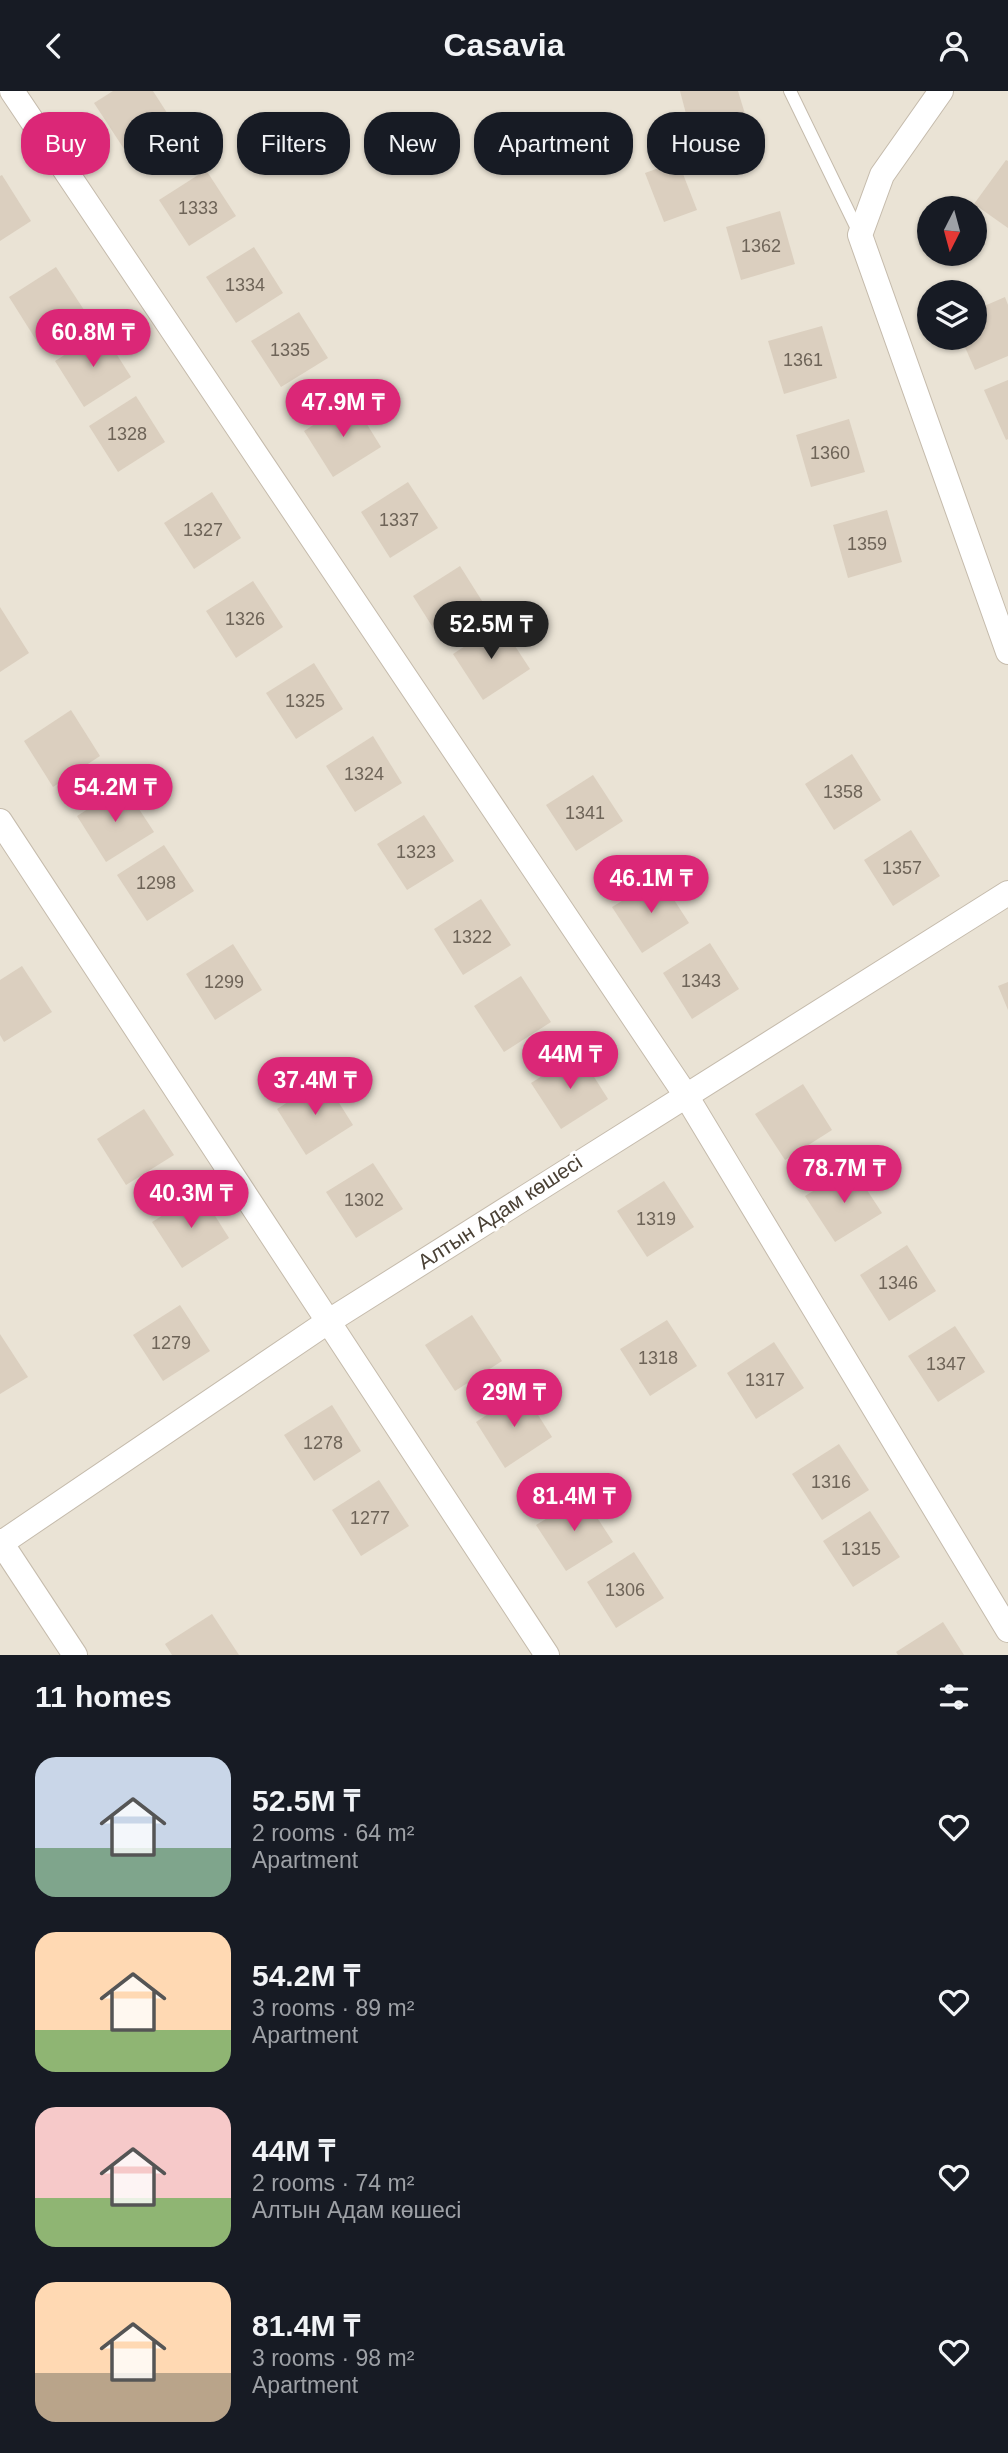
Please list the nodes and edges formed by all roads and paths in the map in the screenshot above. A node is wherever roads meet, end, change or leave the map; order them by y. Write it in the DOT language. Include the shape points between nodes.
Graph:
graph roads {
  1 [pos="12,91"];
  2 [pos="790,91"];
  3 [pos="941,91"];
  4 [pos="860,235"];
  5 [pos="1008,652"];
  6 [pos="0,821"];
  7 [pos="1008,893"];
  8 [pos="685,1094"];
  9 [pos="326,1323"];
  10 [pos="1,1543"];
  11 [pos="1008,1630"];
  12 [pos="75,1655"];
  13 [pos="547,1655"];
  1 -- 8 [label="street"];
  2 -- 4 [label="lane"];
  3 -- 4 [label="street" via="882,175"];
  4 -- 5 [label="street"];
  6 -- 9 [label="street"];
  7 -- 8 [label="street, Алтын Адам көшесі"];
  8 -- 9 [label="street, Алтын Адам көшесі"];
  8 -- 11 [label="street"];
  9 -- 10 [label="street, Алтын Адам көшесі"];
  9 -- 13 [label="street"];
  10 -- 12 [label="street"];
}
